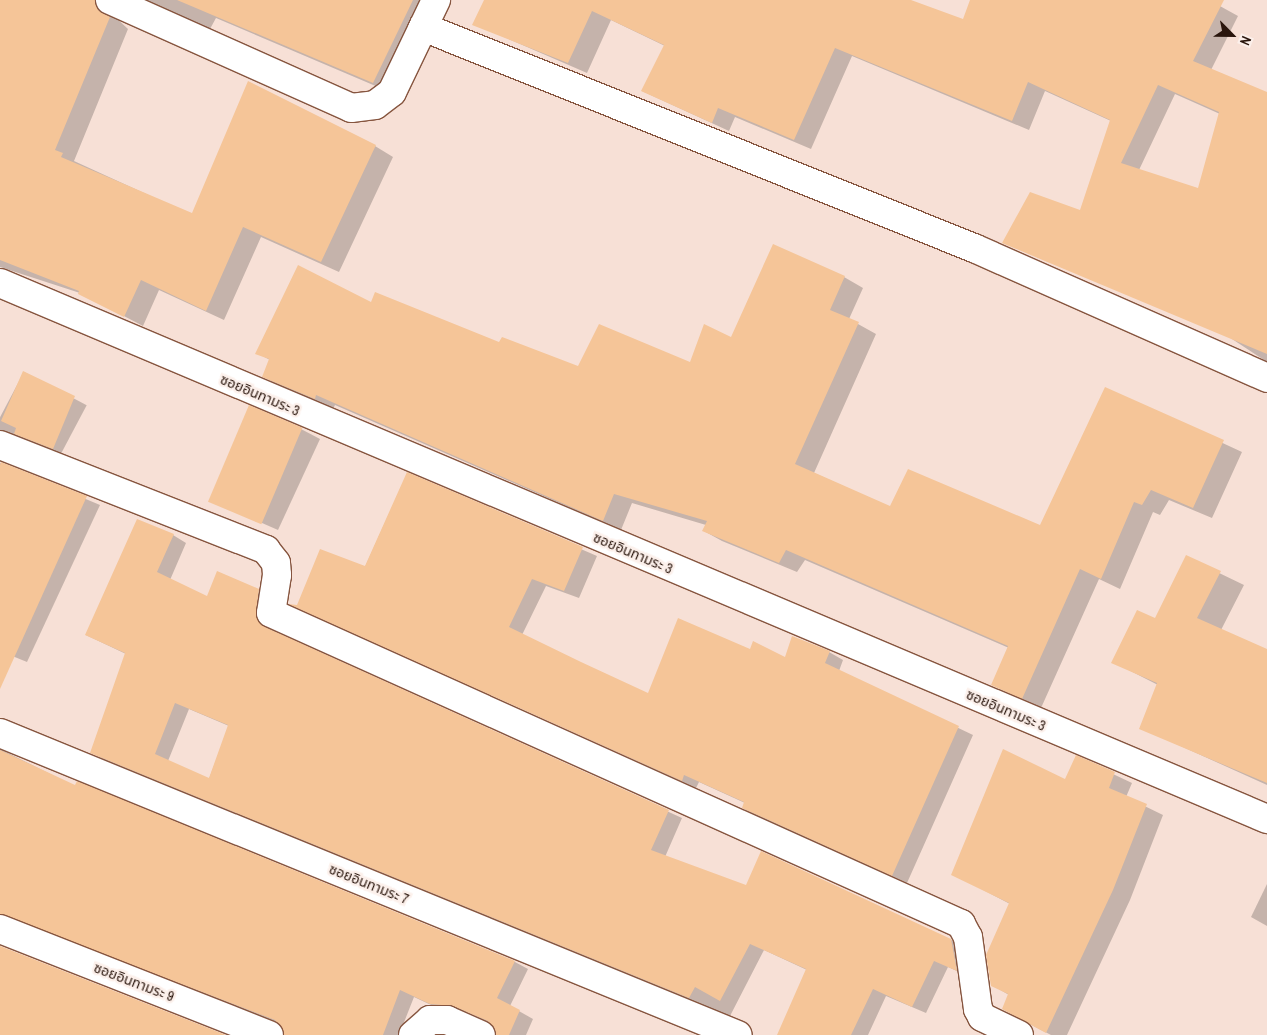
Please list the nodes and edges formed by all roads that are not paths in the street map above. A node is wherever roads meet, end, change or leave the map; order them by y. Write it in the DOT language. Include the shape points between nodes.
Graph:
graph roads {
  1 [pos="110,0"];
  2 [pos="436,0"];
  3 [pos="423,27"];
  4 [pos="0,283"];
  5 [pos="1267,378"];
  6 [pos="0,445"];
  7 [pos="0,733"];
  8 [pos="1267,819"];
  9 [pos="0,929"];
  10 [pos="269,1035"];
  11 [pos="413,1035"];
  12 [pos="481,1035"];
  13 [pos="738,1035"];
  14 [pos="1019,1035"];
  1 -- 3 [label="street" via="351,108 375,105 392,92"];
  2 -- 3 [label="street"];
  3 -- 5 [label="street" via="974,248"];
  4 -- 8 [label="street, ซอยอินทามระ 3"];
  6 -- 14 [label="street" via="266,550 276,563 271,613 961,924 968,937 982,1018"];
  7 -- 13 [label="street, ซอยอินทามระ 7"];
  9 -- 10 [label="street, ซอยอินทามระ 9"];
  11 -- 12 [label="street" via="430,1020 447,1020"];
}
